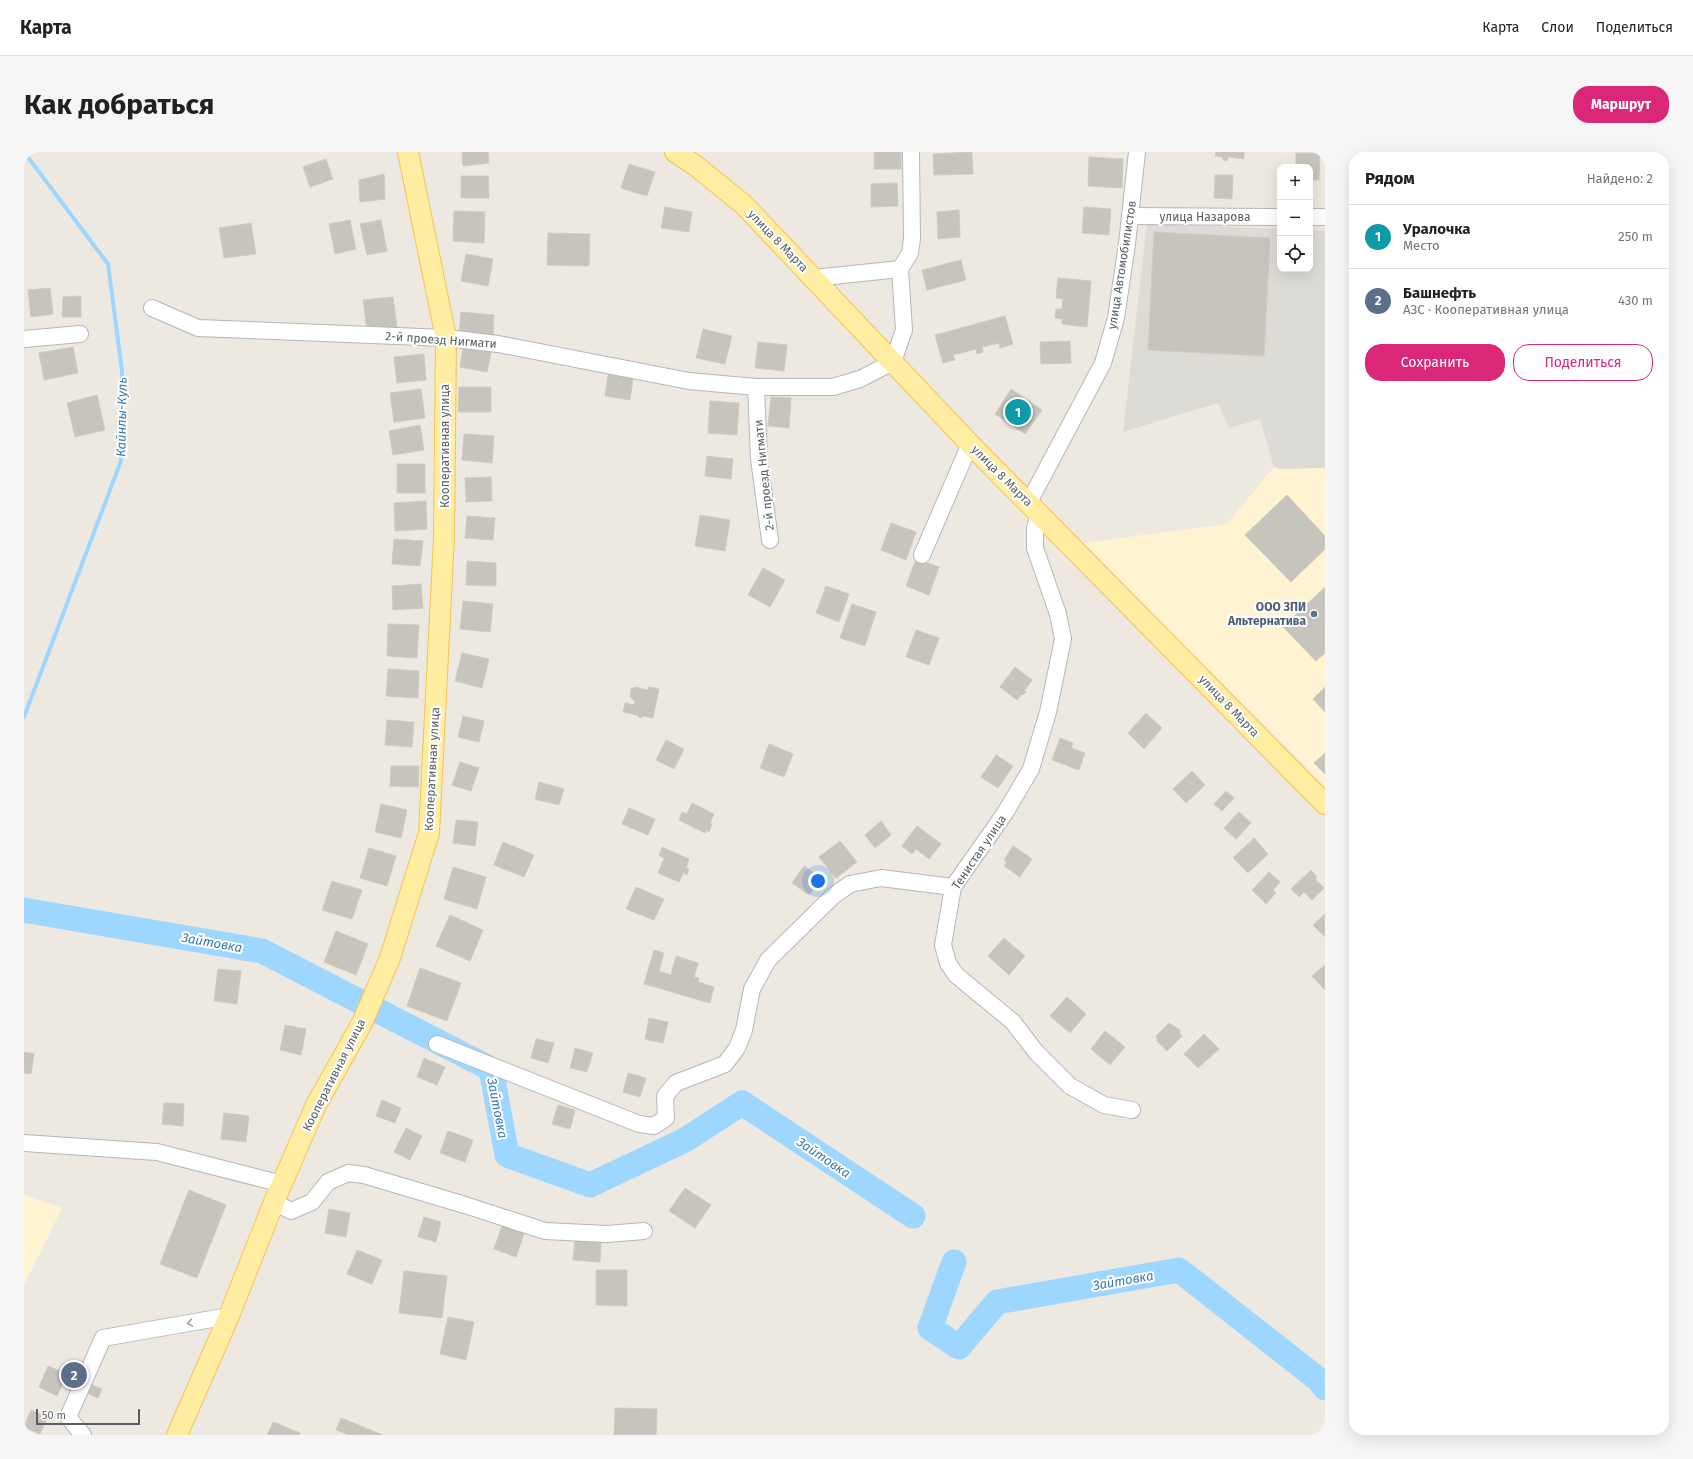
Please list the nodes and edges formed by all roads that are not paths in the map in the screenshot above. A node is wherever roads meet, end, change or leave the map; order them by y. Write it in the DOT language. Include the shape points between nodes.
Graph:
graph roads {
  1 [pos="408,152"];
  2 [pos="675,152"];
  3 [pos="911,152"];
  4 [pos="1137,152"];
  5 [pos="1130,216"];
  6 [pos="1277,217"];
  7 [pos="1313,217"];
  8 [pos="1325,217"];
  9 [pos="900,269"];
  10 [pos="814,278"];
  11 [pos="152,308"];
  12 [pos="80,334"];
  13 [pos="446,338"];
  14 [pos="24,339"];
  15 [pos="893,362"];
  16 [pos="756,387"];
  17 [pos="970,444"];
  18 [pos="1034,507"];
  19 [pos="770,540"];
  20 [pos="922,555"];
  21 [pos="1325,804"];
  22 [pos="953,888"];
  23 [pos="437,1044"];
  24 [pos="1132,1110"];
  25 [pos="24,1143"];
  26 [pos="282,1184"];
  27 [pos="274,1202"];
  28 [pos="644,1231"];
  29 [pos="229,1316"];
  30 [pos="83,1435"];
  31 [pos="177,1435"];
  1 -- 13 [label="main road, Кооперативная улица"];
  2 -- 10 [label="main road, улица 8 Марта" via="744,206"];
  3 -- 9 [label="street" via="912,239 910,253"];
  4 -- 5 [label="street, улица Автомобилистов"];
  5 -- 6 [label="street, улица Назарова"];
  5 -- 18 [label="street, улица Автомобилистов" via="1116,318 1103,363"];
  7 -- 8 [label="street"];
  9 -- 10 [label="street"];
  9 -- 15 [label="street" via="904,330"];
  10 -- 15 [label="main road, улица 8 Марта"];
  11 -- 13 [label="street, 2-й проезд Нигмати" via="198,328"];
  12 -- 14 [label="street"];
  13 -- 16 [label="street, 2-й проезд Нигмати" via="498,344 689,381"];
  13 -- 26 [label="main road, Кооперативная улица" via="444,537 429,833 390,958 362,1023 316,1105"];
  15 -- 16 [label="street, 2-й проезд Нигмати" via="860,379 833,387"];
  15 -- 17 [label="main road, улица 8 Марта"];
  16 -- 19 [label="street, 2-й проезд Нигмати" via="759,459"];
  17 -- 18 [label="main road, улица 8 Марта"];
  17 -- 20 [label="street"];
  18 -- 21 [label="main road, улица 8 Марта"];
  18 -- 22 [label="street, Тенистая улица" via="1036,548 1058,614 1063,639 1048,712 1031,769 1005,813"];
  22 -- 23 [label="street" via="881,878 850,884 832,897 768,960 752,989 744,1030 737,1048 729,1059 725,1064 676,1083 665,1096 666,1118 654,1126 639,1124"];
  22 -- 24 [label="street, Тенистая улица" via="943,945 948,963 956,975 1013,1022 1036,1052 1070,1086 1104,1105"];
  25 -- 26 [label="street" via="157,1152"];
  26 -- 27 [label="main road, Кооперативная улица"];
  27 -- 28 [label="street" via="291,1212 312,1202 328,1182 348,1173 364,1175 465,1204 545,1231 607,1234"];
  27 -- 29 [label="main road, Кооперативная улица"];
  29 -- 30 [label="street, one-way" via="103,1338 68,1417"];
  29 -- 31 [label="main road, Кооперативная улица"];
}
